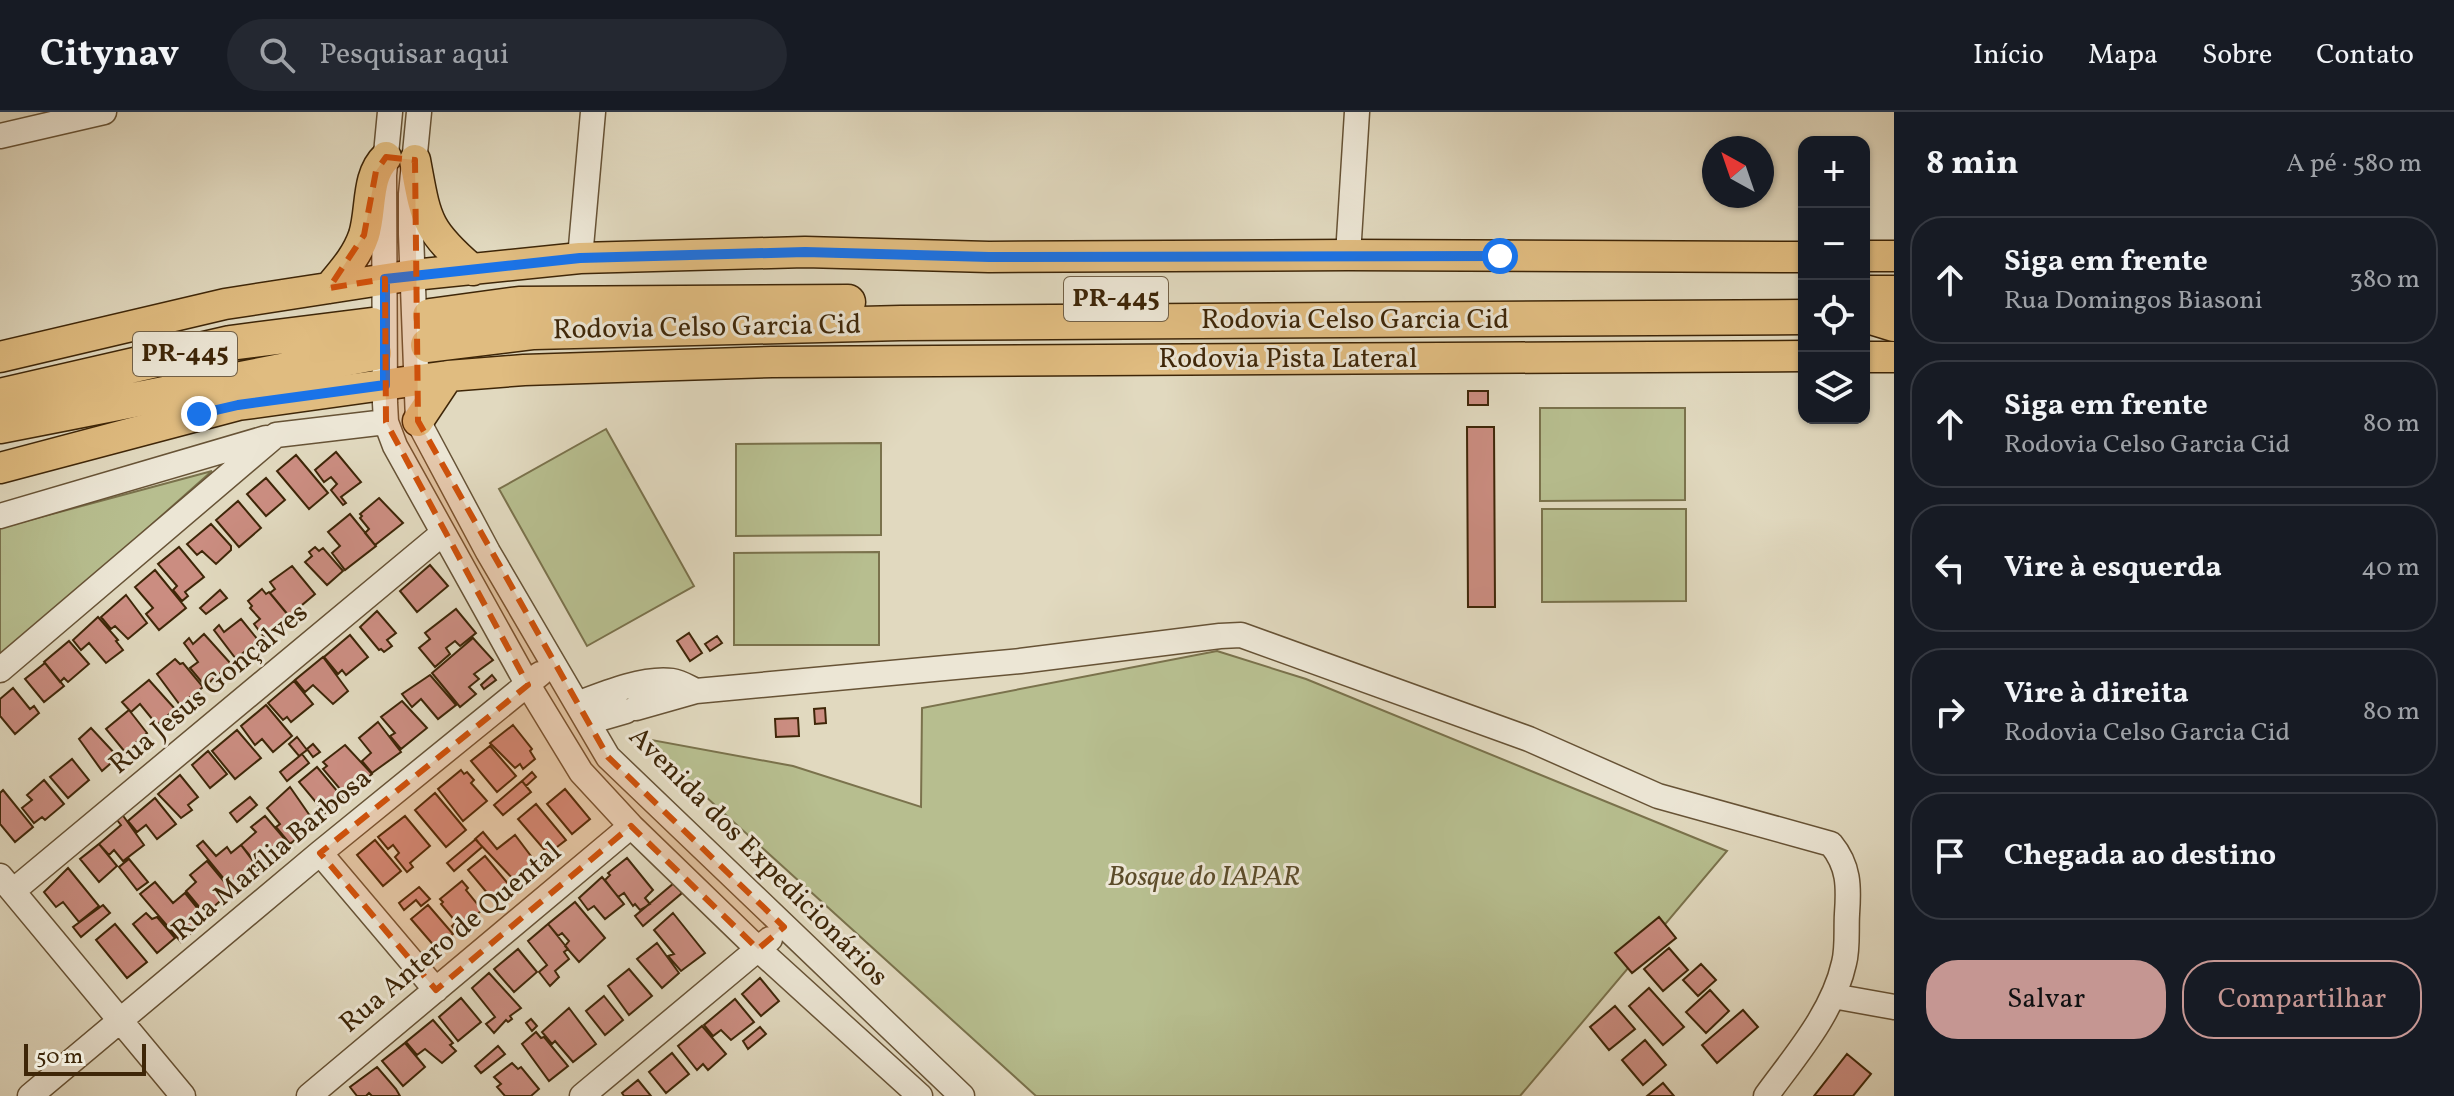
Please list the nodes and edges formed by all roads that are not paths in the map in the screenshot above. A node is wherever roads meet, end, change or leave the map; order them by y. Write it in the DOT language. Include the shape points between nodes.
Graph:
graph roads {
  1 [pos="104,112"];
  2 [pos="390,112"];
  3 [pos="419,112"];
  4 [pos="593,112"];
  5 [pos="1357,112"];
  6 [pos="0,136"];
  7 [pos="400,158"];
  8 [pos="1348,255"];
  9 [pos="1870,256"];
  10 [pos="1894,256"];
  11 [pos="1798,257"];
  12 [pos="580,258"];
  13 [pos="473,270"];
  14 [pos="399,277"];
  15 [pos="329,288"];
  16 [pos="1798,293"];
  17 [pos="1894,293"];
  18 [pos="1877,313"];
  19 [pos="1798,317"];
  20 [pos="377,354"];
  21 [pos="1798,356"];
  22 [pos="0,357"];
  23 [pos="1870,357"];
  24 [pos="1894,357"];
  25 [pos="524,370"];
  26 [pos="448,376"];
  27 [pos="417,381"];
  28 [pos="0,396"];
  29 [pos="418,421"];
  30 [pos="386,422"];
  31 [pos="0,426"];
  32 [pos="276,435"];
  33 [pos="0,468"];
  34 [pos="0,516"];
  35 [pos="443,533"];
  36 [pos="554,663"];
  37 [pos="0,670"];
  38 [pos="528,685"];
  39 [pos="696,691"];
  40 [pos="583,713"];
  41 [pos="631,826"];
  42 [pos="320,853"];
  43 [pos="6,884"];
  44 [pos="784,927"];
  45 [pos="758,949"];
  46 [pos="436,990"];
  47 [pos="1833,996"];
  48 [pos="1894,1007"];
  49 [pos="120,1021"];
  50 [pos="30,1096"];
  51 [pos="183,1096"];
  52 [pos="309,1096"];
  53 [pos="582,1096"];
  54 [pos="920,1096"];
  55 [pos="962,1096"];
  56 [pos="1766,1096"];
  1 -- 6 [label="street"];
  2 -- 7 [label="street"];
  3 -- 7 [label="street"];
  4 -- 12 [label="street"];
  5 -- 8 [label="street"];
  7 -- 13 [label="main road" via="434,232"];
  7 -- 14 [label="street" via="411,234"];
  7 -- 15 [label="main road" via="376,171 364,235"];
  8 -- 11 [label="main road"];
  8 -- 12 [label="main road" via="805,252"];
  9 -- 10 [label="main road"];
  12 -- 13 [label="main road, PR-445"];
  13 -- 14 [label="main road, PR-445"];
  14 -- 15 [label="main road, PR-445"];
  14 -- 20 [label="street, Avenida dos Expedicionários"];
  14 -- 27 [label="street, Avenida dos Expedicionários"];
  15 -- 22 [label="main road, PR-445" via="225,304"];
  16 -- 19 [label="highway, Rodovia Celso Garcia Cid / PR-445" via="519,304 429,331"];
  17 -- 18 [label="highway"];
  20 -- 27 [label="main road, Rodovia Celso Garcia Cid / PR-445"];
  20 -- 28 [label="highway, Rodovia Celso Garcia Cid / PR-445" via="230,343"];
  20 -- 30 [label="street, Avenida dos Expedicionários"];
  20 -- 31 [label="highway, Rodovia Celso Garcia Cid / PR-445"];
  20 -- 33 [label="main road, Rodovia Celso Garcia Cid / PR-445" via="238,405"];
  21 -- 25 [label="main road, Rodovia Pista Lateral / PR-445" via="772,362"];
  23 -- 24 [label="main road"];
  25 -- 26 [label="main road, Rodovia Celso Garcia Cid / PR-445"];
  26 -- 27 [label="main road, Rodovia Celso Garcia Cid / PR-445"];
  26 -- 29 [label="main road"];
  27 -- 29 [label="street, Avenida dos Expedicionários"];
  29 -- 36 [label="street, Avenida dos Expedicionários"];
  30 -- 32 [label="street"];
  30 -- 35 [label="street, Avenida dos Expedicionários"];
  32 -- 34 [label="street"];
  32 -- 37 [label="street"];
  35 -- 38 [label="street, Avenida dos Expedicionários"];
  35 -- 43 [label="street, Rua Jesus Gonçalves"];
  36 -- 38 [label="street, Rua Marília Barbosa"];
  36 -- 40 [label="street, Avenida dos Expedicionários"];
  38 -- 41 [label="street, Avenida dos Expedicionários" via="581,772"];
  38 -- 42 [label="street, Rua Marília Barbosa"];
  39 -- 40 [label="street" via="631,710"];
  39 -- 40 [label="street" via="674,681 635,684"];
  39 -- 47 [label="street" via="1241,635 1529,739 1658,796 1831,844 1849,880 1845,962"];
  40 -- 44 [label="street, Avenida dos Expedicionários" via="608,757"];
  41 -- 45 [label="street, Avenida dos Expedicionários"];
  41 -- 46 [label="street, Rua Antero de Quental"];
  42 -- 46 [label="street"];
  42 -- 49 [label="street, Rua Marília Barbosa"];
  43 -- 49 [label="street"];
  44 -- 45 [label="street"];
  44 -- 55 [label="street, Avenida dos Expedicionários"];
  45 -- 53 [label="street"];
  45 -- 54 [label="street, Avenida dos Expedicionários"];
  46 -- 52 [label="street, Rua Antero de Quental"];
  47 -- 48 [label="street"];
  47 -- 56 [label="street"];
  49 -- 50 [label="street, Rua Marília Barbosa"];
  49 -- 51 [label="street"];
}
